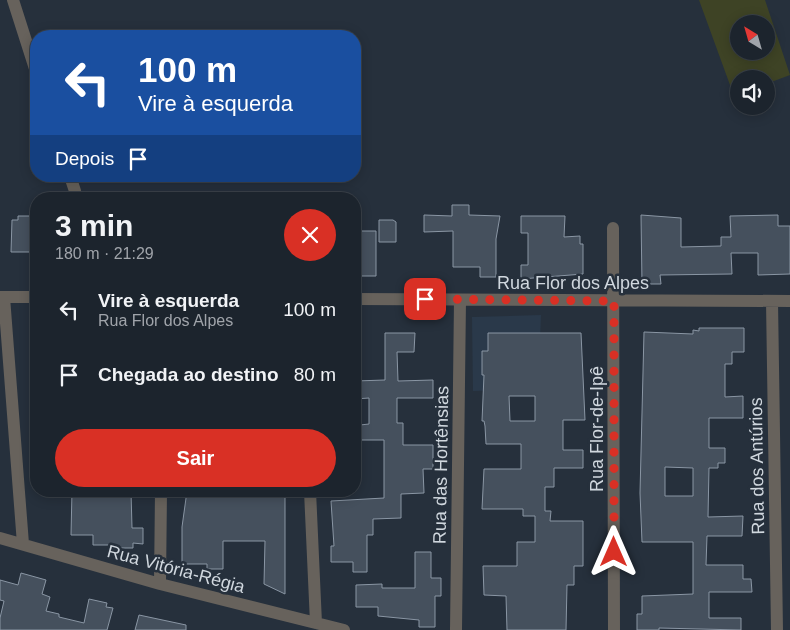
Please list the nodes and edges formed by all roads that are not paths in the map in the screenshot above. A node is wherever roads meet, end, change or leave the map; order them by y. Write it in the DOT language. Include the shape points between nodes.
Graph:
graph roads {
  1 [pos="13,0"];
  2 [pos="30,53"];
  3 [pos="72,182"];
  4 [pos="75,191"];
  5 [pos="613,228"];
  6 [pos="2,297"];
  7 [pos="30,297"];
  8 [pos="361,299"];
  9 [pos="460,300"];
  10 [pos="614,301"];
  11 [pos="772,301"];
  12 [pos="790,302"];
  13 [pos="161,497"];
  14 [pos="310,497"];
  15 [pos="0,538"];
  16 [pos="23,544"];
  17 [pos="160,584"];
  18 [pos="316,623"];
  19 [pos="344,630"];
  20 [pos="456,630"];
  21 [pos="614,630"];
  22 [pos="777,630"];
  1 -- 2 [label="street"];
  3 -- 4 [label="street"];
  5 -- 10 [label="street, Rua Flor-de-Ipê"];
  6 -- 7 [label="street"];
  6 -- 16 [label="street"];
  8 -- 9 [label="street, Rua Flor dos Alpes"];
  9 -- 10 [label="street, Rua Flor dos Alpes"];
  9 -- 20 [label="street, Rua das Hortênsias"];
  10 -- 11 [label="street, Rua Flor dos Alpes"];
  10 -- 21 [label="street, Rua Flor-de-Ipê"];
  11 -- 12 [label="street, Rua Flor dos Alpes"];
  11 -- 22 [label="street, Rua dos Antúrios"];
  13 -- 17 [label="street"];
  14 -- 18 [label="street"];
  15 -- 16 [label="street, Rua Vitória-Régia"];
  16 -- 17 [label="street, Rua Vitória-Régia"];
  17 -- 18 [label="street, Rua Vitória-Régia"];
  18 -- 19 [label="street, Rua Vitória-Régia"];
}
